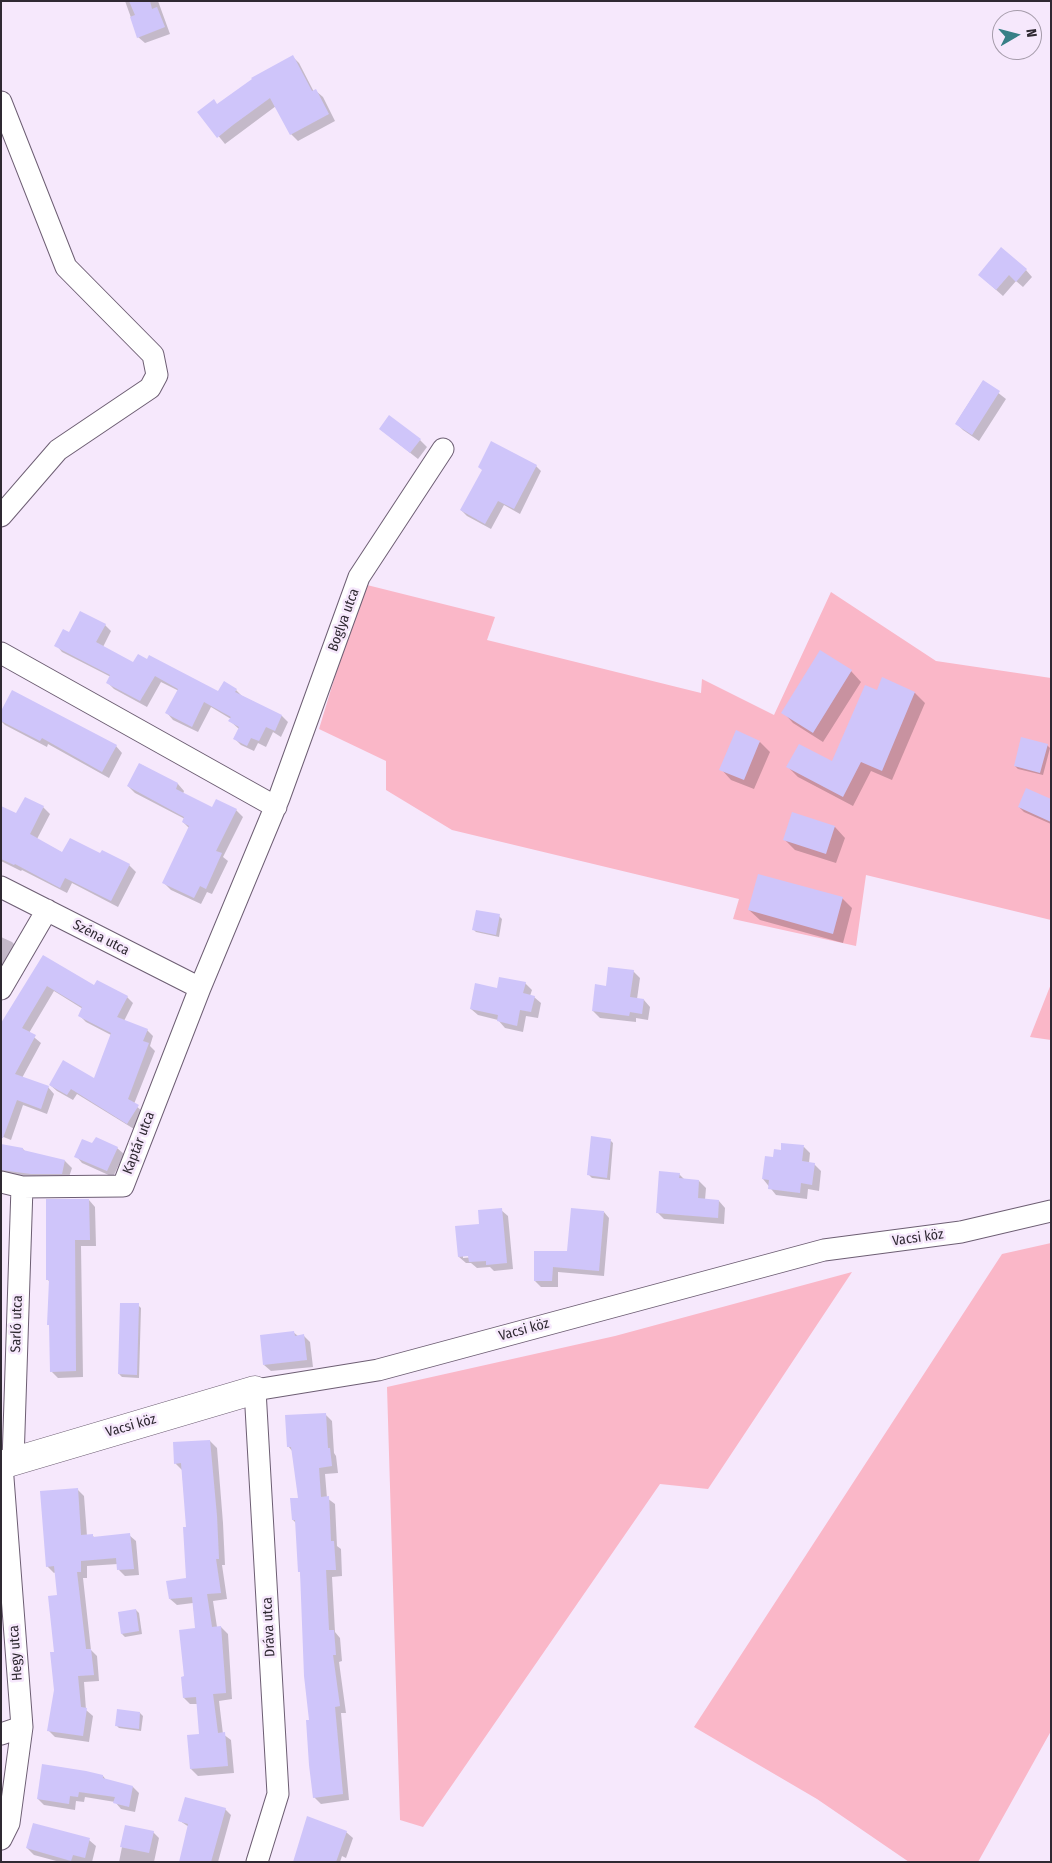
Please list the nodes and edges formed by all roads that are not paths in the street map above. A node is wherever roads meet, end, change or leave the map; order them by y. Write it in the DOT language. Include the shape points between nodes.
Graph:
graph roads {
  1 [pos="1,102"];
  2 [pos="443,449"];
  3 [pos="1,516"];
  4 [pos="7,655"];
  5 [pos="276,807"];
  6 [pos="1,888"];
  7 [pos="47,910"];
  8 [pos="200,988"];
  9 [pos="1,989"];
  10 [pos="11,1185"];
  11 [pos="1051,1211"];
  12 [pos="256,1390"];
  13 [pos="5,1464"];
  14 [pos="22,1727"];
  15 [pos="1,1734"];
  16 [pos="1,1839"];
  17 [pos="257,1862"];
  1 -- 3 [label="street" via="66,267 153,355 157,375 150,388 58,450"];
  2 -- 5 [label="street, Boglya utca" via="359,577"];
  4 -- 5 [label="street"];
  5 -- 8 [label="street, Boglya utca"];
  6 -- 7 [label="street, Széna utca"];
  7 -- 8 [label="street, Széna utca"];
  7 -- 9 [label="street"];
  8 -- 10 [label="street, Kaptár utca" via="123,1186"];
  10 -- 13 [label="street, Sarló utca"];
  11 -- 12 [label="street, Vacsi köz" via="961,1232 824,1250 378,1370"];
  12 -- 13 [label="street, Vacsi köz"];
  12 -- 17 [label="street, Dráva utca" via="278,1794"];
  13 -- 14 [label="street, Hegy utca"];
  14 -- 15 [label="street"];
  14 -- 16 [label="street, Hegy utca" via="9,1823"];
}
